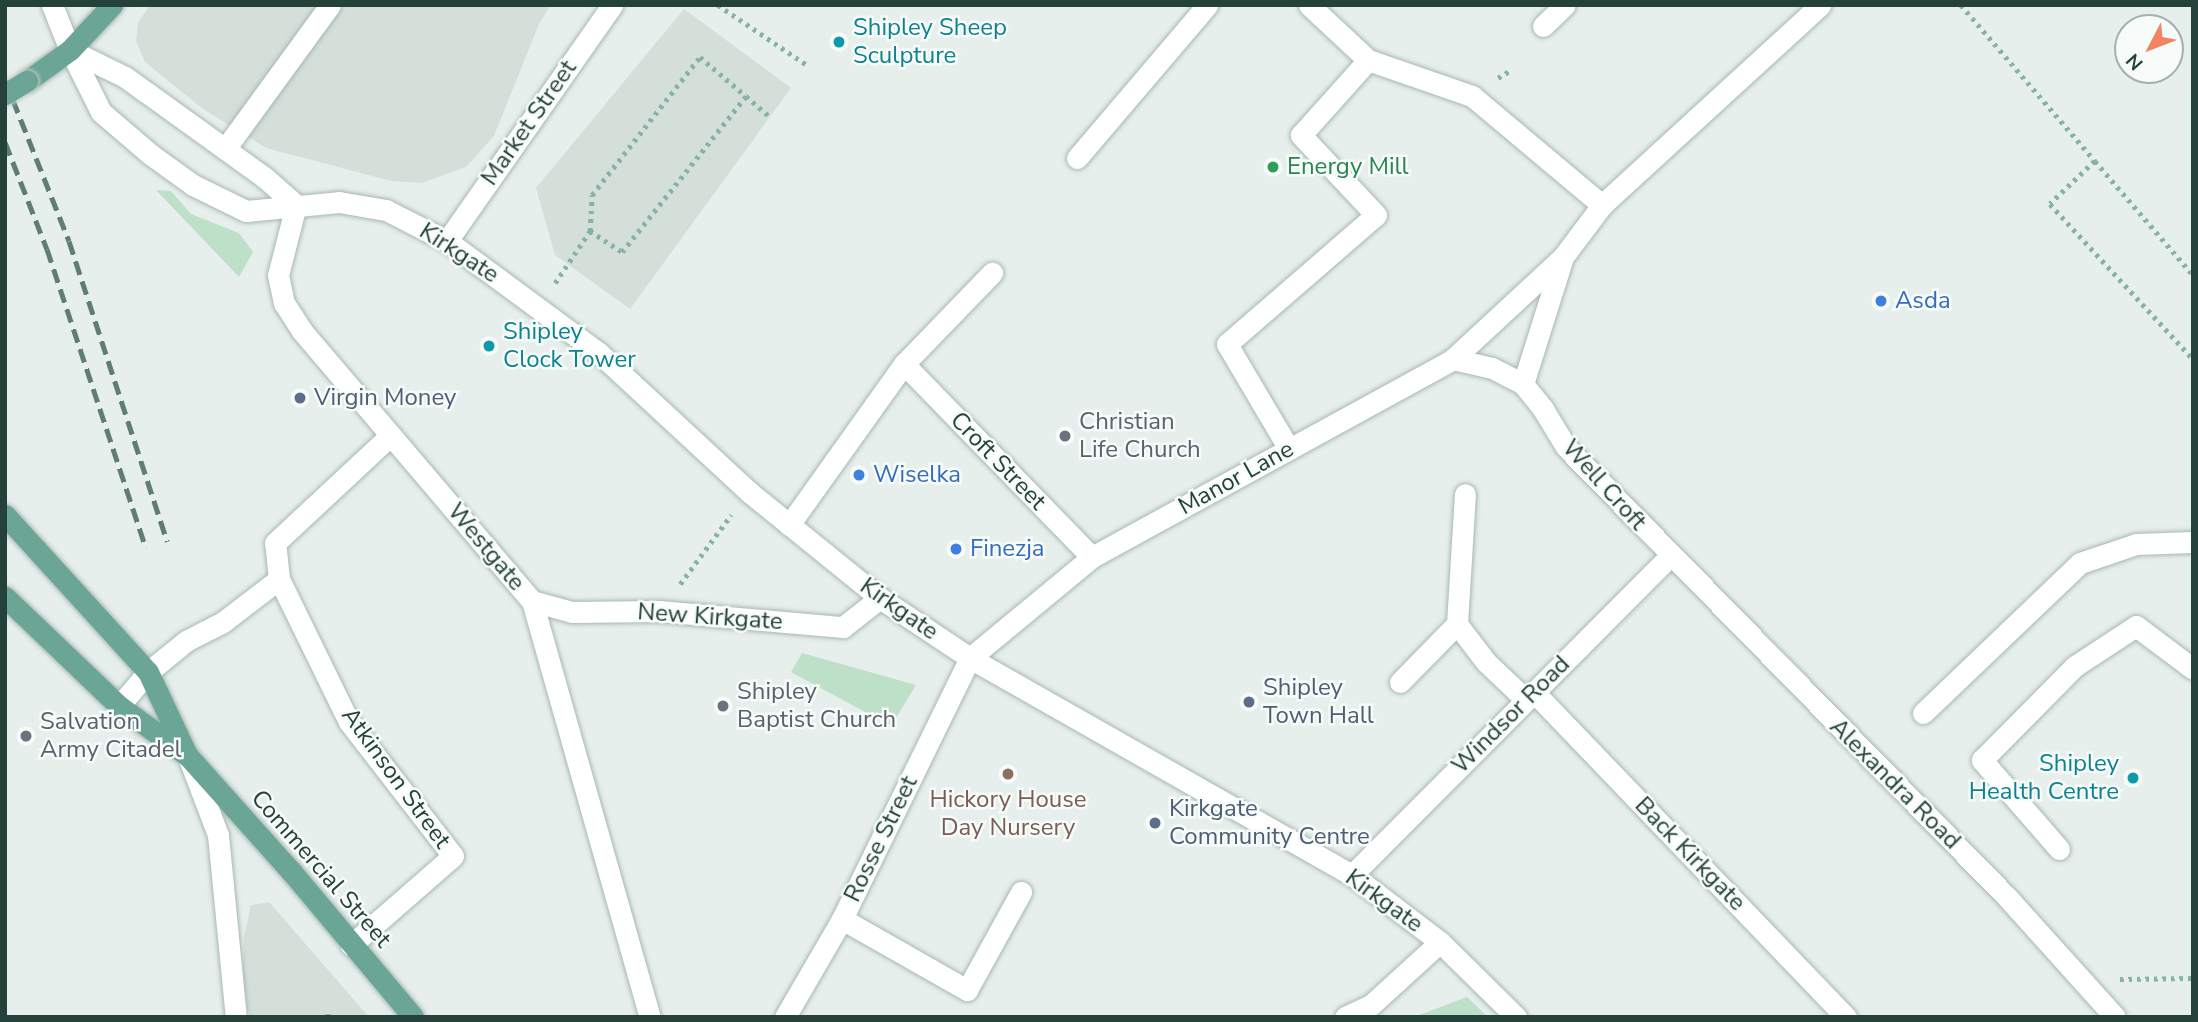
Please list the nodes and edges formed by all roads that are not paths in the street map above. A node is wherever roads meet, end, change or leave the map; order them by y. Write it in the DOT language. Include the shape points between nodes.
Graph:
graph roads {
  1 [pos="52,5"];
  2 [pos="112,5"];
  3 [pos="330,5"];
  4 [pos="612,5"];
  5 [pos="1207,5"];
  6 [pos="1309,5"];
  7 [pos="1565,5"];
  8 [pos="1820,5"];
  9 [pos="1543,26"];
  10 [pos="70,50"];
  11 [pos="1368,60"];
  12 [pos="5,94"];
  13 [pos="225,149"];
  14 [pos="1077,158"];
  15 [pos="296,205"];
  16 [pos="1602,205"];
  17 [pos="447,242"];
  18 [pos="1563,257"];
  19 [pos="992,273"];
  20 [pos="1453,359"];
  21 [pos="904,364"];
  22 [pos="1522,384"];
  23 [pos="391,435"];
  24 [pos="1289,449"];
  25 [pos="1465,494"];
  26 [pos="5,515"];
  27 [pos="789,525"];
  28 [pos="2193,542"];
  29 [pos="1670,556"];
  30 [pos="1092,557"];
  31 [pos="279,579"];
  32 [pos="5,597"];
  33 [pos="880,597"];
  34 [pos="533,601"];
  35 [pos="1457,624"];
  36 [pos="970,658"];
  37 [pos="2193,669"];
  38 [pos="148,672"];
  39 [pos="1400,682"];
  40 [pos="1530,696"];
  41 [pos="119,706"];
  42 [pos="1923,713"];
  43 [pos="188,756"];
  44 [pos="2060,849"];
  45 [pos="1352,875"];
  46 [pos="1021,892"];
  47 [pos="842,919"];
  48 [pos="1440,942"];
  49 [pos="351,945"];
  50 [pos="236,1017"];
  51 [pos="413,1017"];
  52 [pos="650,1017"];
  53 [pos="785,1017"];
  54 [pos="1345,1017"];
  55 [pos="1516,1017"];
  56 [pos="1846,1017"];
  57 [pos="2115,1017"];
  1 -- 10 [label="street, Kirkgate"];
  2 -- 10 [label="main road"];
  3 -- 13 [label="street"];
  4 -- 17 [label="street, Market Street"];
  5 -- 14 [label="street"];
  6 -- 11 [label="street"];
  7 -- 9 [label="street"];
  8 -- 16 [label="street"];
  10 -- 12 [label="main road, bridge"];
  10 -- 13 [label="street" via="125,77"];
  10 -- 15 [label="street, Kirkgate" via="101,112 193,185 246,211"];
  11 -- 16 [label="street" via="1472,96"];
  11 -- 24 [label="street" via="1301,135 1376,215 1227,344"];
  13 -- 15 [label="street"];
  15 -- 17 [label="street, Kirkgate" via="339,202 386,210"];
  15 -- 23 [label="street, Westgate" via="278,275 284,303 302,331"];
  16 -- 18 [label="street"];
  17 -- 27 [label="street, Kirkgate" via="598,353"];
  18 -- 20 [label="street"];
  18 -- 22 [label="street"];
  19 -- 21 [label="street"];
  20 -- 22 [label="street" via="1492,368"];
  20 -- 24 [label="street, Manor Lane"];
  21 -- 27 [label="street"];
  21 -- 30 [label="street, Croft Street"];
  22 -- 29 [label="street, Well Croft" via="1566,447"];
  23 -- 31 [label="street, Atkinson Street" via="275,543"];
  23 -- 34 [label="street, Westgate"];
  24 -- 30 [label="street, Manor Lane"];
  25 -- 35 [label="street"];
  26 -- 38 [label="main road, Commercial Street"];
  27 -- 33 [label="street, Kirkgate"];
  28 -- 42 [label="street" via="2136,544 2080,563"];
  29 -- 40 [label="street, Windsor Road"];
  29 -- 57 [label="street, Alexandra Road" via="2007,897"];
  30 -- 36 [label="street, Manor Lane"];
  31 -- 38 [label="street"];
  31 -- 49 [label="street, Atkinson Street" via="349,722 453,856"];
  32 -- 41 [label="main road, Commercial Street"];
  33 -- 34 [label="street, New Kirkgate" via="844,626 659,611 572,612"];
  33 -- 36 [label="street, Kirkgate"];
  34 -- 52 [label="street, Westgate"];
  35 -- 39 [label="street"];
  35 -- 40 [label="street, Back Kirkgate" via="1486,662"];
  36 -- 45 [label="street, Kirkgate"];
  36 -- 47 [label="street, Rosse Street"];
  37 -- 44 [label="street" via="2136,625 2075,666 1982,760"];
  38 -- 41 [label="street"];
  38 -- 43 [label="main road, Commercial Street"];
  40 -- 45 [label="street, Windsor Road"];
  40 -- 56 [label="street, Back Kirkgate"];
  41 -- 43 [label="main road, Commercial Street"];
  43 -- 49 [label="main road, Commercial Street"];
  43 -- 50 [label="street" via="218,835"];
  45 -- 48 [label="street, Kirkgate"];
  46 -- 47 [label="street" via="967,990"];
  47 -- 53 [label="street, Rosse Street"];
  48 -- 54 [label="street" via="1371,1004"];
  48 -- 55 [label="street, Kirkgate"];
  49 -- 51 [label="main road, Commercial Street"];
}
